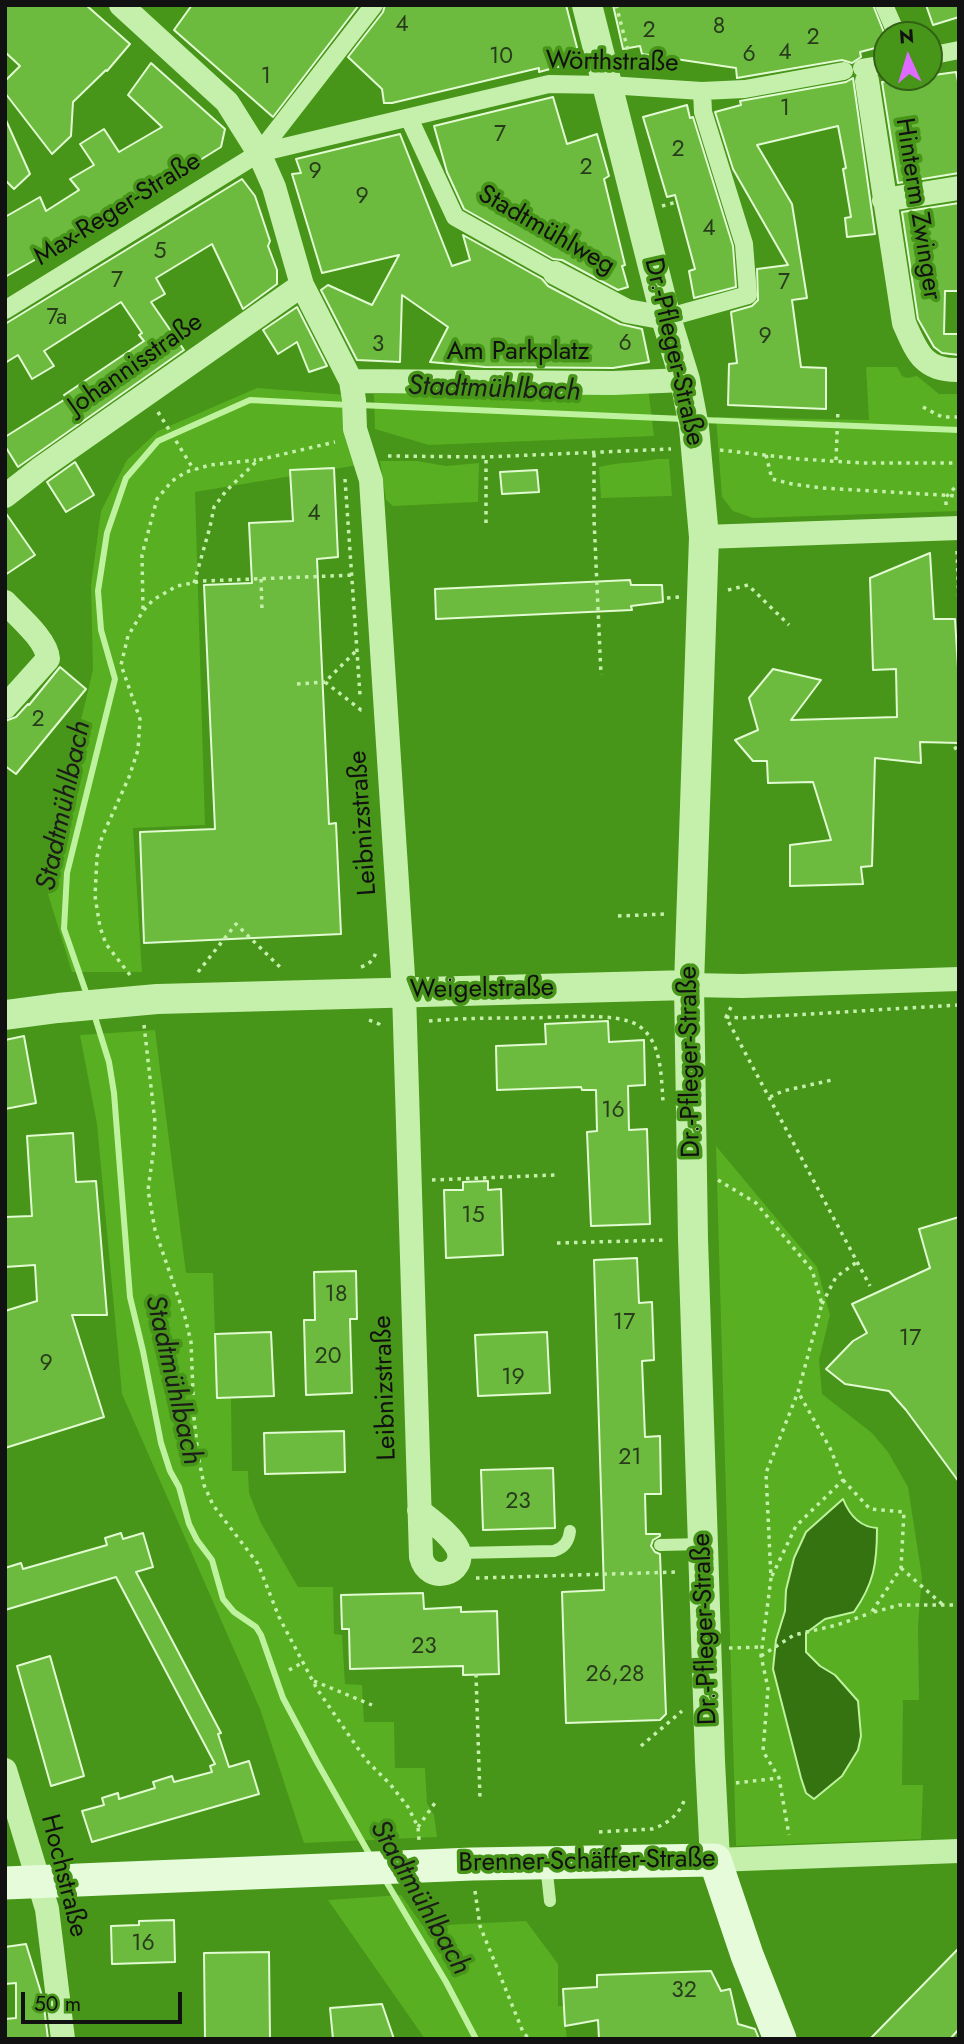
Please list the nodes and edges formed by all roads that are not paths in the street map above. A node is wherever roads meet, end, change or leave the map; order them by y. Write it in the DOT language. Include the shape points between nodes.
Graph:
graph roads {
  1 [pos="121,5"];
  2 [pos="374,5"];
  3 [pos="587,5"];
  4 [pos="873,69"];
  5 [pos="844,71"];
  6 [pos="865,72"];
  7 [pos="608,85"];
  8 [pos="702,91"];
  9 [pos="409,118"];
  10 [pos="259,153"];
  11 [pos="959,188"];
  12 [pos="884,200"];
  13 [pos="555,273"];
  14 [pos="302,285"];
  15 [pos="5,310"];
  16 [pos="666,318"];
  17 [pos="959,370"];
  18 [pos="352,390"];
  19 [pos="691,415"];
  20 [pos="5,496"];
  21 [pos="958,528"];
  22 [pos="704,537"];
  23 [pos="5,602"];
  24 [pos="5,707"];
  25 [pos="959,979"];
  26 [pos="689,985"];
  27 [pos="404,992"];
  28 [pos="5,1015"];
  29 [pos="419,1510"];
  30 [pos="570,1531"];
  31 [pos="660,1545"];
  32 [pos="691,1545"];
  33 [pos="459,1553"];
  34 [pos="5,1770"];
  35 [pos="959,1852"];
  36 [pos="715,1860"];
  37 [pos="546,1863"];
  38 [pos="21,1883"];
  39 [pos="550,1902"];
  40 [pos="63,2039"];
  41 [pos="780,2039"];
  1 -- 10 [label="street, Leibnizstraße" via="227,102"];
  2 -- 10 [label="street"];
  3 -- 7 [label="street, Dr.-Pfleger-Straße"];
  4 -- 6 [label="street"];
  5 -- 8 [label="street, Wörthstraße" via="746,89"];
  6 -- 12 [label="street, Hinterm Zwinger"];
  7 -- 8 [label="street, Wörthstraße"];
  7 -- 9 [label="street, Wörthstraße" via="549,84"];
  7 -- 16 [label="street, Dr.-Pfleger-Straße"];
  8 -- 16 [label="street, Stadtmühlweg" via="703,112 744,244 748,295"];
  9 -- 10 [label="street, Wörthstraße"];
  9 -- 13 [label="street, Stadtmühlweg" via="456,217"];
  10 -- 14 [label="street, Leibnizstraße" via="274,187"];
  10 -- 15 [label="street, Max-Reger-Straße"];
  11 -- 12 [label="street"];
  12 -- 17 [label="street, Hinterm Zwinger" via="904,323 918,353 934,367"];
  13 -- 16 [label="street, Stadtmühlweg" via="627,311"];
  14 -- 18 [label="street, Leibnizstraße"];
  14 -- 20 [label="street, Johannisstraße"];
  16 -- 19 [label="street, Dr.-Pfleger-Straße"];
  18 -- 19 [label="street, Am Parkplatz" via="613,383"];
  18 -- 27 [label="street, Leibnizstraße" via="358,439 371,481"];
  19 -- 22 [label="street, Dr.-Pfleger-Straße"];
  21 -- 22 [label="street"];
  22 -- 26 [label="street, Dr.-Pfleger-Straße"];
  23 -- 24 [label="street" via="48,650 48,659"];
  25 -- 26 [label="street, Weigelstraße"];
  26 -- 27 [label="street, Weigelstraße"];
  26 -- 32 [label="street, Dr.-Pfleger-Straße"];
  27 -- 28 [label="street, Weigelstraße" via="133,1000"];
  27 -- 29 [label="street, Leibnizstraße"];
  29 -- 33 [label="street" via="449,1537"];
  29 -- 33 [label="street, Leibnizstraße" via="422,1564 427,1571 443,1574 456,1567"];
  30 -- 33 [label="lane" via="567,1542 554,1551"];
  31 -- 32 [label="lane"];
  32 -- 36 [label="street, Dr.-Pfleger-Straße" via="706,1648 699,1788"];
  34 -- 38 [label="street, Hochstraße"];
  35 -- 36 [label="street, Brenner-Schäffer-Straße"];
  36 -- 37 [label="main road, Brenner-Schäffer-Straße"];
  36 -- 41 [label="main road, Dr.-Pfleger-Straße"];
  37 -- 38 [label="main road, Brenner-Schäffer-Straße"];
  37 -- 39 [label="lane"];
  38 -- 40 [label="street, Hochstraße" via="47,1909"];
}
